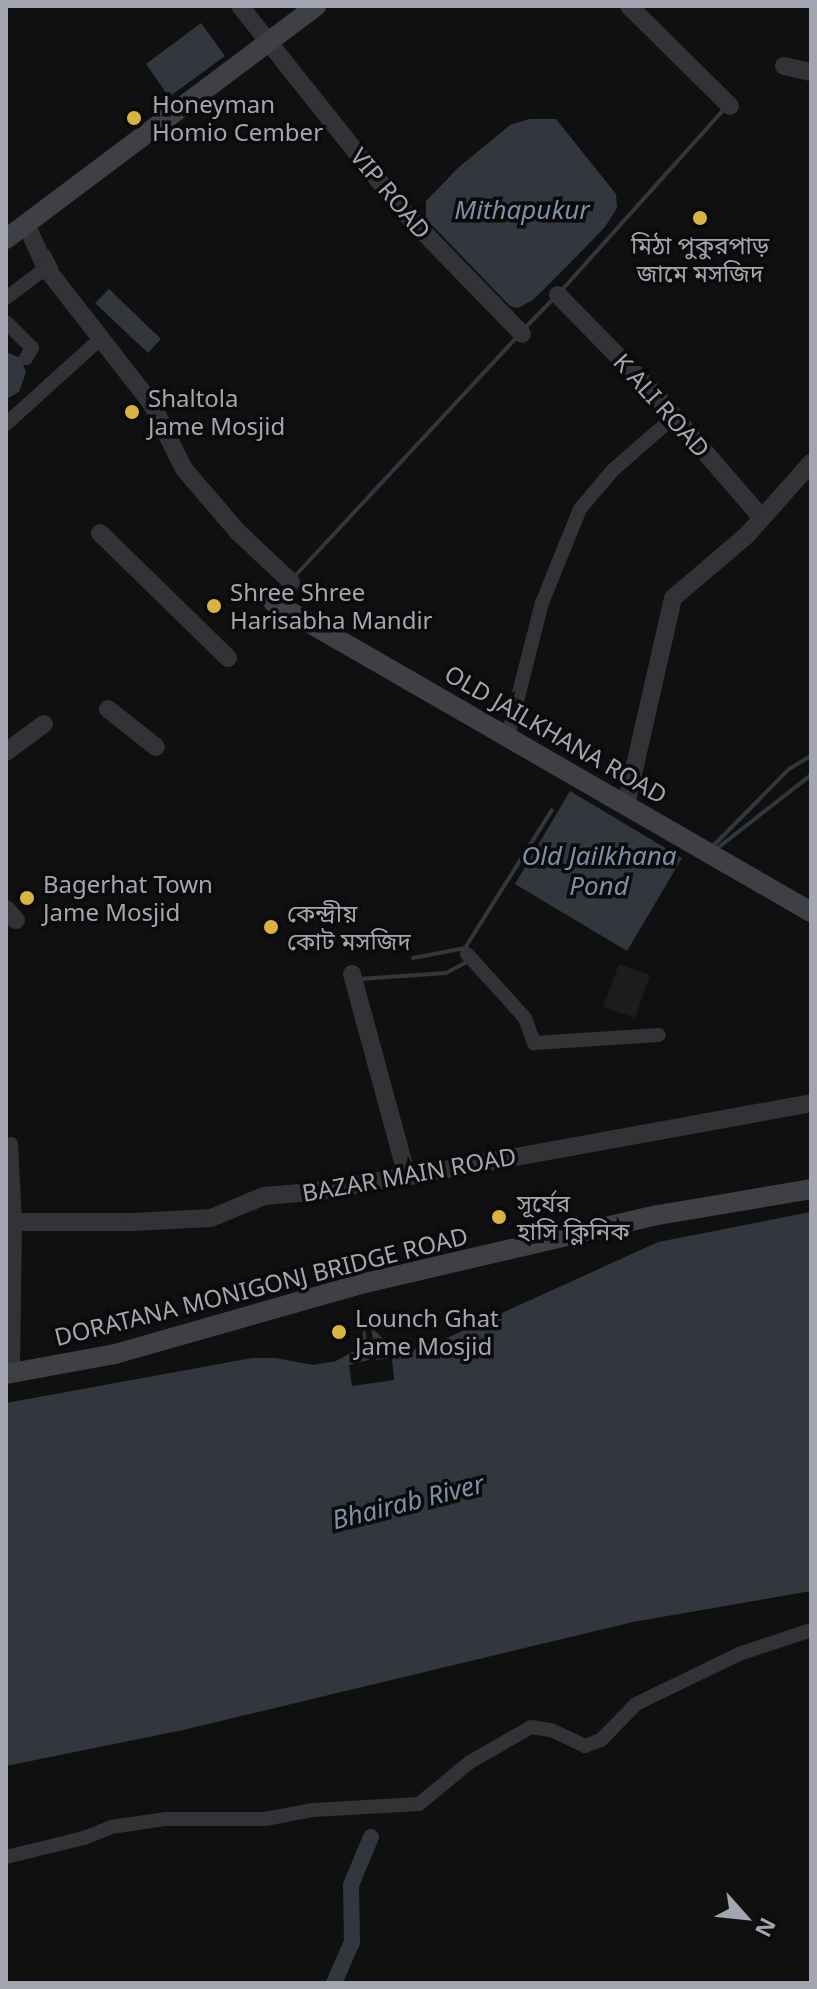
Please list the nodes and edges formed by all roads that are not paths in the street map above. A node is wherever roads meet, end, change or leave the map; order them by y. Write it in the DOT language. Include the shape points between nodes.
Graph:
graph roads {
  1 [pos="240,6"];
  2 [pos="316,6"];
  3 [pos="629,6"];
  4 [pos="269,41"];
  5 [pos="784,66"];
  6 [pos="811,72"];
  7 [pos="730,106"];
  8 [pos="26,224"];
  9 [pos="6,239"];
  10 [pos="46,268"];
  11 [pos="558,295"];
  12 [pos="6,298"];
  13 [pos="6,322"];
  14 [pos="522,334"];
  15 [pos="100,339"];
  16 [pos="26,358"];
  17 [pos="675,416"];
  18 [pos="6,424"];
  19 [pos="811,463"];
  20 [pos="762,518"];
  21 [pos="100,533"];
  22 [pos="291,582"];
  23 [pos="273,602"];
  24 [pos="228,658"];
  25 [pos="108,709"];
  26 [pos="44,724"];
  27 [pos="508,736"];
  28 [pos="156,747"];
  29 [pos="6,752"];
  30 [pos="626,805"];
  31 [pos="811,912"];
  32 [pos="467,954"];
  33 [pos="352,974"];
  34 [pos="659,1035"];
  35 [pos="811,1103"];
  36 [pos="11,1144"];
  37 [pos="407,1177"];
  38 [pos="811,1189"];
  39 [pos="10,1222"];
  40 [pos="10,1374"];
  41 [pos="811,1630"];
  42 [pos="6,1857"];
  1 -- 4 [label="street, VIP ROAD"];
  2 -- 4 [label="main road"];
  3 -- 7 [label="street"];
  4 -- 8 [label="main road"];
  4 -- 14 [label="street, VIP ROAD" via="403,211"];
  5 -- 6 [label="street"];
  8 -- 9 [label="main road"];
  8 -- 10 [label="street"];
  10 -- 12 [label="street"];
  10 -- 15 [label="street"];
  11 -- 17 [label="street, K ALI ROAD"];
  13 -- 16 [label="street" via="32,348"];
  15 -- 18 [label="street"];
  15 -- 22 [label="street" via="152,404 184,469 238,532"];
  17 -- 20 [label="street, K ALI ROAD"];
  17 -- 27 [label="street" via="613,470 580,509 542,603"];
  19 -- 20 [label="street"];
  20 -- 30 [label="street" via="673,598"];
  21 -- 24 [label="street"];
  23 -- 27 [label="main road, OLD JAILKHANA ROAD"];
  25 -- 28 [label="street"];
  26 -- 29 [label="street"];
  27 -- 30 [label="main road, OLD JAILKHANA ROAD"];
  30 -- 31 [label="main road, OLD JAILKHANA ROAD"];
  32 -- 34 [label="street" via="525,1018 534,1043"];
  33 -- 37 [label="street"];
  35 -- 37 [label="street, BAZAR MAIN ROAD"];
  36 -- 39 [label="street"];
  37 -- 39 [label="street, BAZAR MAIN ROAD" via="264,1196 211,1218"];
  38 -- 40 [label="main road, DORATANA MONIGONJ BRIDGE ROAD" via="658,1215 380,1279 115,1354"];
  39 -- 40 [label="street"];
  41 -- 42 [label="street" via="739,1654 636,1704 601,1740 585,1746 531,1727 470,1762 419,1804 313,1810 265,1819 166,1819 111,1827"];
}
